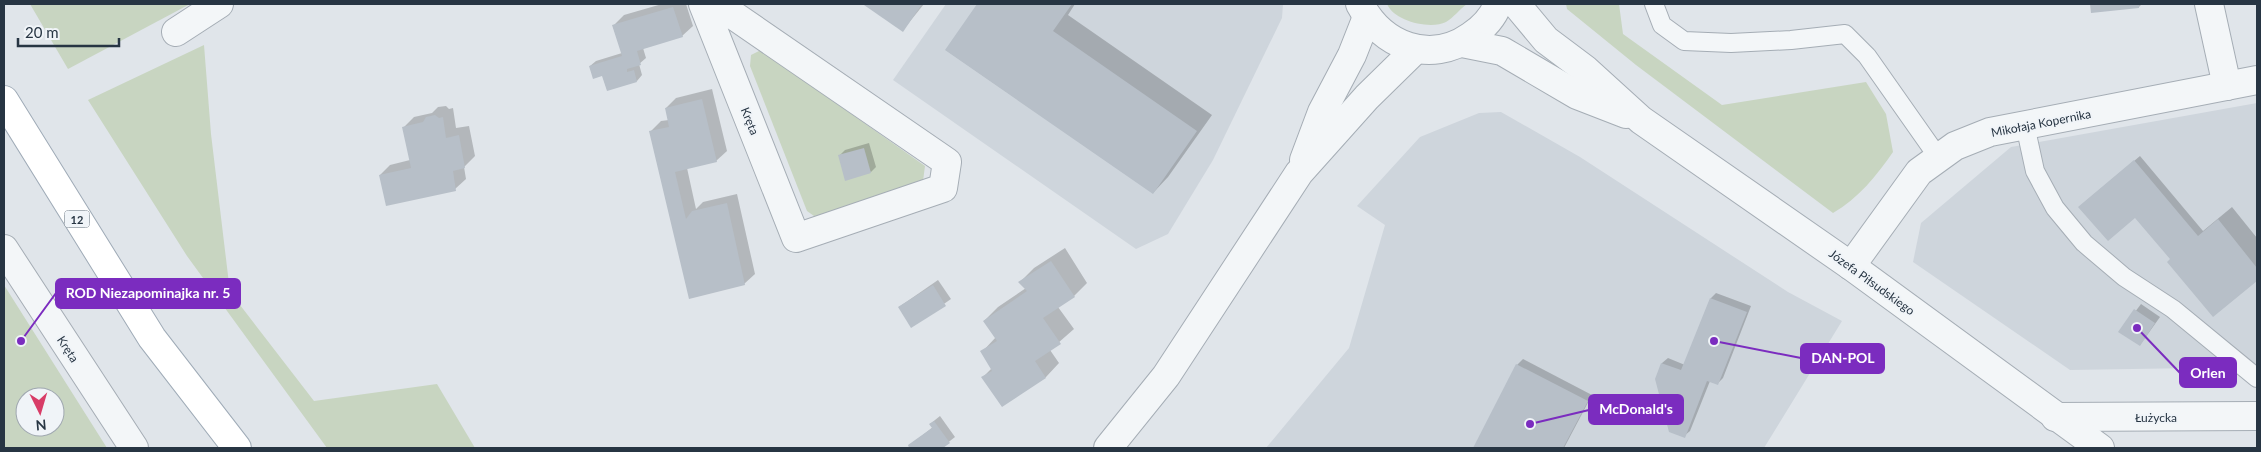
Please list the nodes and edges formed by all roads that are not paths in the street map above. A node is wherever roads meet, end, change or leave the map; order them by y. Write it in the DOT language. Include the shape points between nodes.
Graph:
graph roads {
  1 [pos="219,4"];
  2 [pos="703,4"];
  3 [pos="716,4"];
  4 [pos="1498,4"];
  5 [pos="1516,4"];
  6 [pos="1654,4"];
  7 [pos="2209,4"];
  8 [pos="1364,11"];
  9 [pos="176,32"];
  10 [pos="1462,43"];
  11 [pos="1416,49"];
  12 [pos="2257,80"];
  13 [pos="2227,86"];
  14 [pos="4,100"];
  15 [pos="1641,120"];
  16 [pos="2025,125"];
  17 [pos="1938,157"];
  18 [pos="1299,173"];
  19 [pos="4,248"];
  20 [pos="1850,266"];
  21 [pos="2257,378"];
  22 [pos="2257,416"];
  23 [pos="2055,417"];
  24 [pos="134,448"];
  25 [pos="237,448"];
  26 [pos="1108,448"];
  27 [pos="2100,448"];
  1 -- 9 [label="street"];
  2 -- 3 [label="street, Kręta" via="796,238 943,188 947,162"];
  4 -- 10 [label="street" via="1481,29"];
  5 -- 15 [label="street" via="1546,40 1586,70"];
  6 -- 17 [label="lane" via="1662,25 1684,41 1731,43 1845,34 1867,56"];
  7 -- 13 [label="street"];
  8 -- 11 [label="street" via="1380,32 1397,43"];
  8 -- 18 [label="street" via="1352,55 1322,112"];
  10 -- 11 [label="street" via="1439,49"];
  10 -- 15 [label="street" via="1502,51 1577,95"];
  11 -- 18 [label="street"];
  12 -- 13 [label="street, Mikołaja Kopernika"];
  13 -- 16 [label="street, Mikołaja Kopernika"];
  14 -- 25 [label="main road, 12" via="152,338"];
  15 -- 20 [label="street, Józefa Piłsudskiego"];
  16 -- 17 [label="street, Mikołaja Kopernika" via="1990,132 1955,146"];
  16 -- 21 [label="lane" via="2035,171 2055,208 2084,243 2124,277 2173,309"];
  17 -- 20 [label="street, Mikołaja Kopernika" via="1919,172"];
  18 -- 26 [label="street" via="1166,376"];
  19 -- 24 [label="street, Kręta"];
  20 -- 23 [label="street, Józefa Piłsudskiego"];
  22 -- 23 [label="street, Łużycka"];
  23 -- 27 [label="street, Józefa Piłsudskiego"];
}
